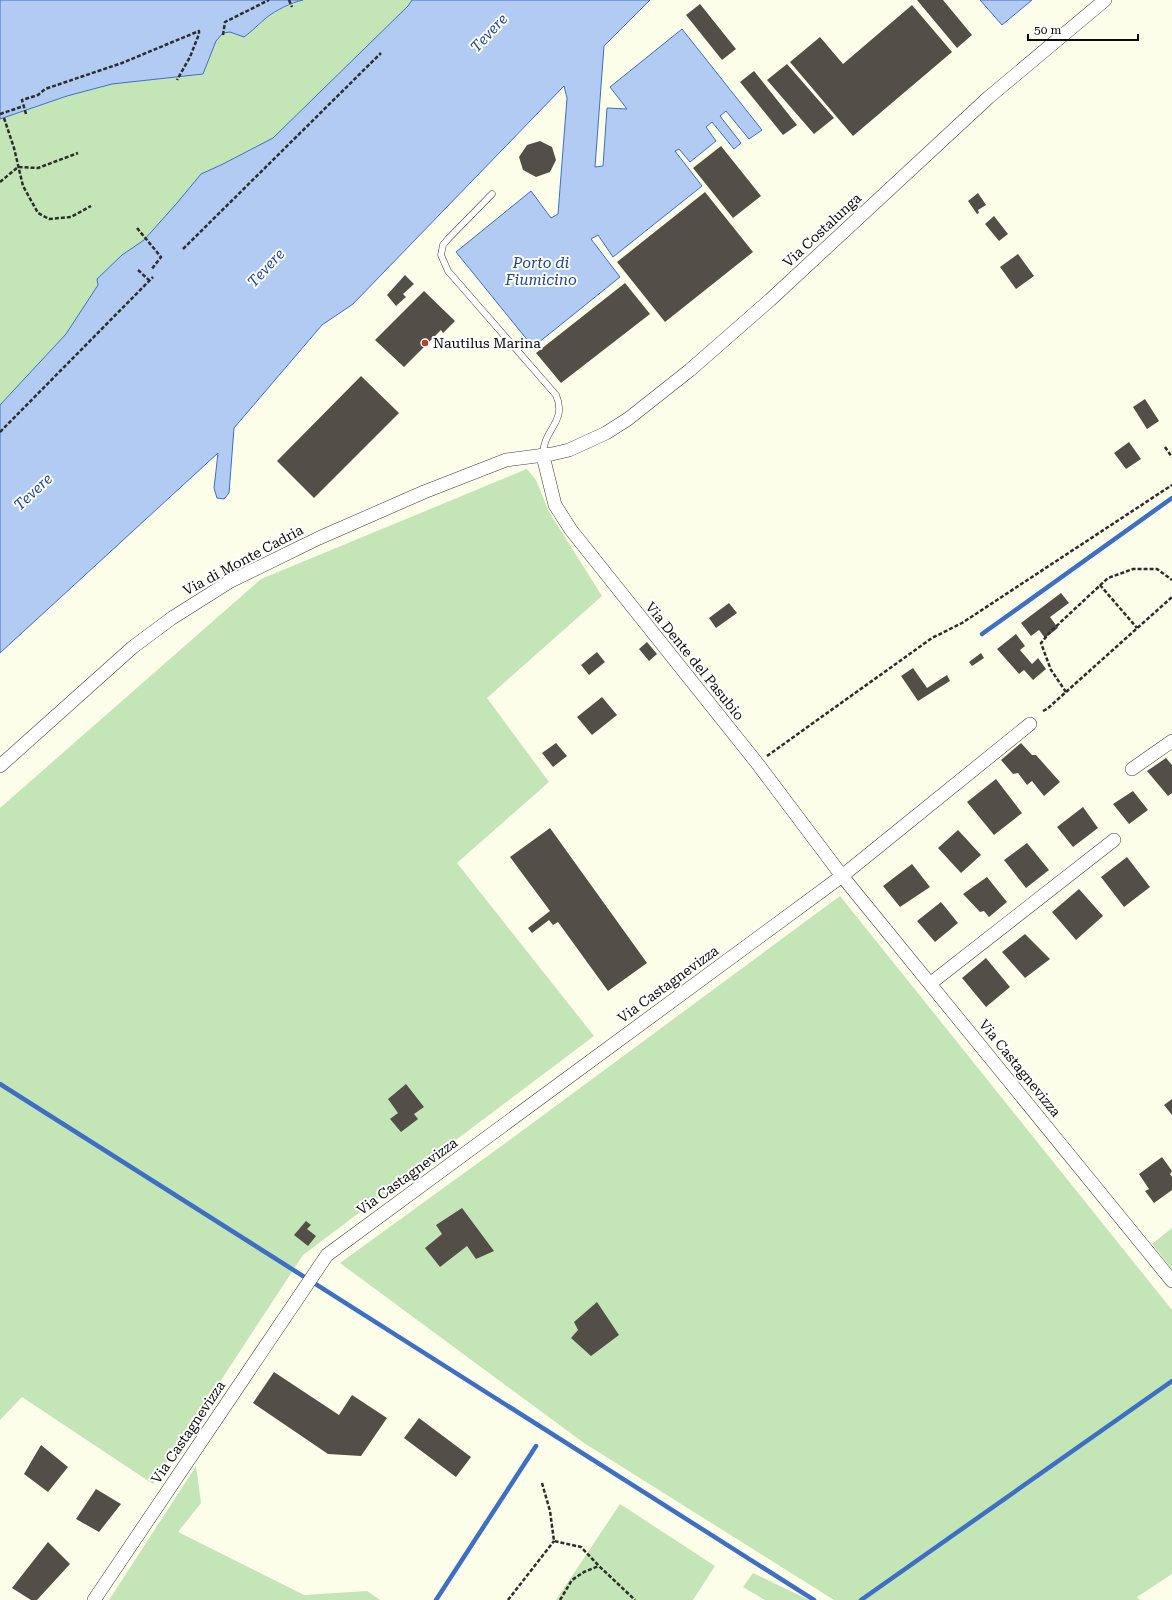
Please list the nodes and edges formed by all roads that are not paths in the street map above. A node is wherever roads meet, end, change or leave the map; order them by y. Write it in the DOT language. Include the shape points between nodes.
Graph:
graph roads {
  1 [pos="1105,0"];
  2 [pos="492,194"];
  3 [pos="542,456"];
  4 [pos="1030,724"];
  5 [pos="1172,741"];
  6 [pos="0,766"];
  7 [pos="1132,768"];
  8 [pos="1114,840"];
  9 [pos="842,876"];
  10 [pos="931,984"];
  11 [pos="1172,1281"];
  12 [pos="94,1600"];
  1 -- 3 [label="street, Via Costalunga" via="989,97 770,300 676,382 606,433 561,453"];
  2 -- 3 [label="lane" via="448,239 443,245 441,255 448,271 556,395 560,412 544,443"];
  3 -- 6 [label="street, Via di Monte Cadria" via="506,460 457,479 318,538 229,582 177,614 133,647"];
  3 -- 9 [label="street, Via Dente del Pasubio" via="555,505 571,530 757,763"];
  4 -- 9 [label="street, Via Castagnevizza"];
  5 -- 7 [label="street"];
  8 -- 10 [label="street"];
  9 -- 10 [label="street, Via Castagnevizza"];
  9 -- 12 [label="street, Via Castagnevizza" via="327,1255"];
  10 -- 11 [label="street, Via Castagnevizza"];
}
